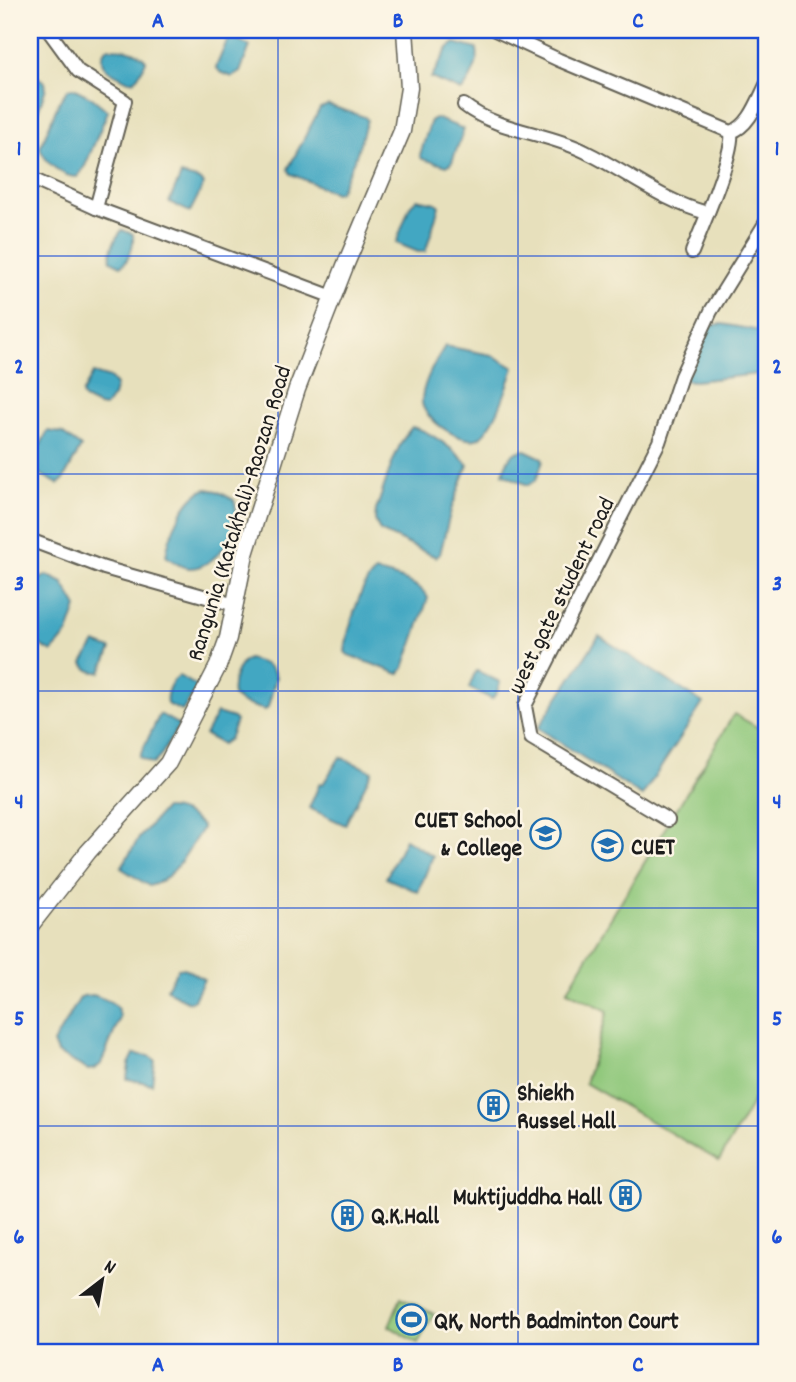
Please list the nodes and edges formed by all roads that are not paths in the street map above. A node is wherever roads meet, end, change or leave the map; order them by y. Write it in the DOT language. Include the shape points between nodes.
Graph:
graph roads {
  1 [pos="48,30"];
  2 [pos="405,30"];
  3 [pos="495,30"];
  4 [pos="766,85"];
  5 [pos="464,105"];
  6 [pos="731,132"];
  7 [pos="30,178"];
  8 [pos="96,208"];
  9 [pos="707,213"];
  10 [pos="766,222"];
  11 [pos="692,252"];
  12 [pos="333,297"];
  13 [pos="30,540"];
  14 [pos="235,605"];
  15 [pos="668,820"];
  16 [pos="30,926"];
  1 -- 8 [label="street" via="78,71 125,101"];
  2 -- 12 [label="main road, Rangunia (Katakhali)-Raozan Road" via="409,88 402,131"];
  3 -- 6 [label="street"];
  4 -- 6 [label="street" via="745,122"];
  5 -- 9 [label="street" via="492,121 583,150 681,206"];
  6 -- 9 [label="street" via="728,156"];
  7 -- 8 [label="street"];
  8 -- 12 [label="street"];
  9 -- 11 [label="street"];
  10 -- 15 [label="street, west gate student road" via="711,311 681,376 659,442 525,706 530,738"];
  12 -- 14 [label="main road, Rangunia (Katakhali)-Raozan Road" via="280,439 245,554"];
  13 -- 14 [label="street" via="104,568"];
  14 -- 16 [label="main road, Rangunia (Katakhali)-Raozan Road" via="218,666 168,763 88,852"];
}
